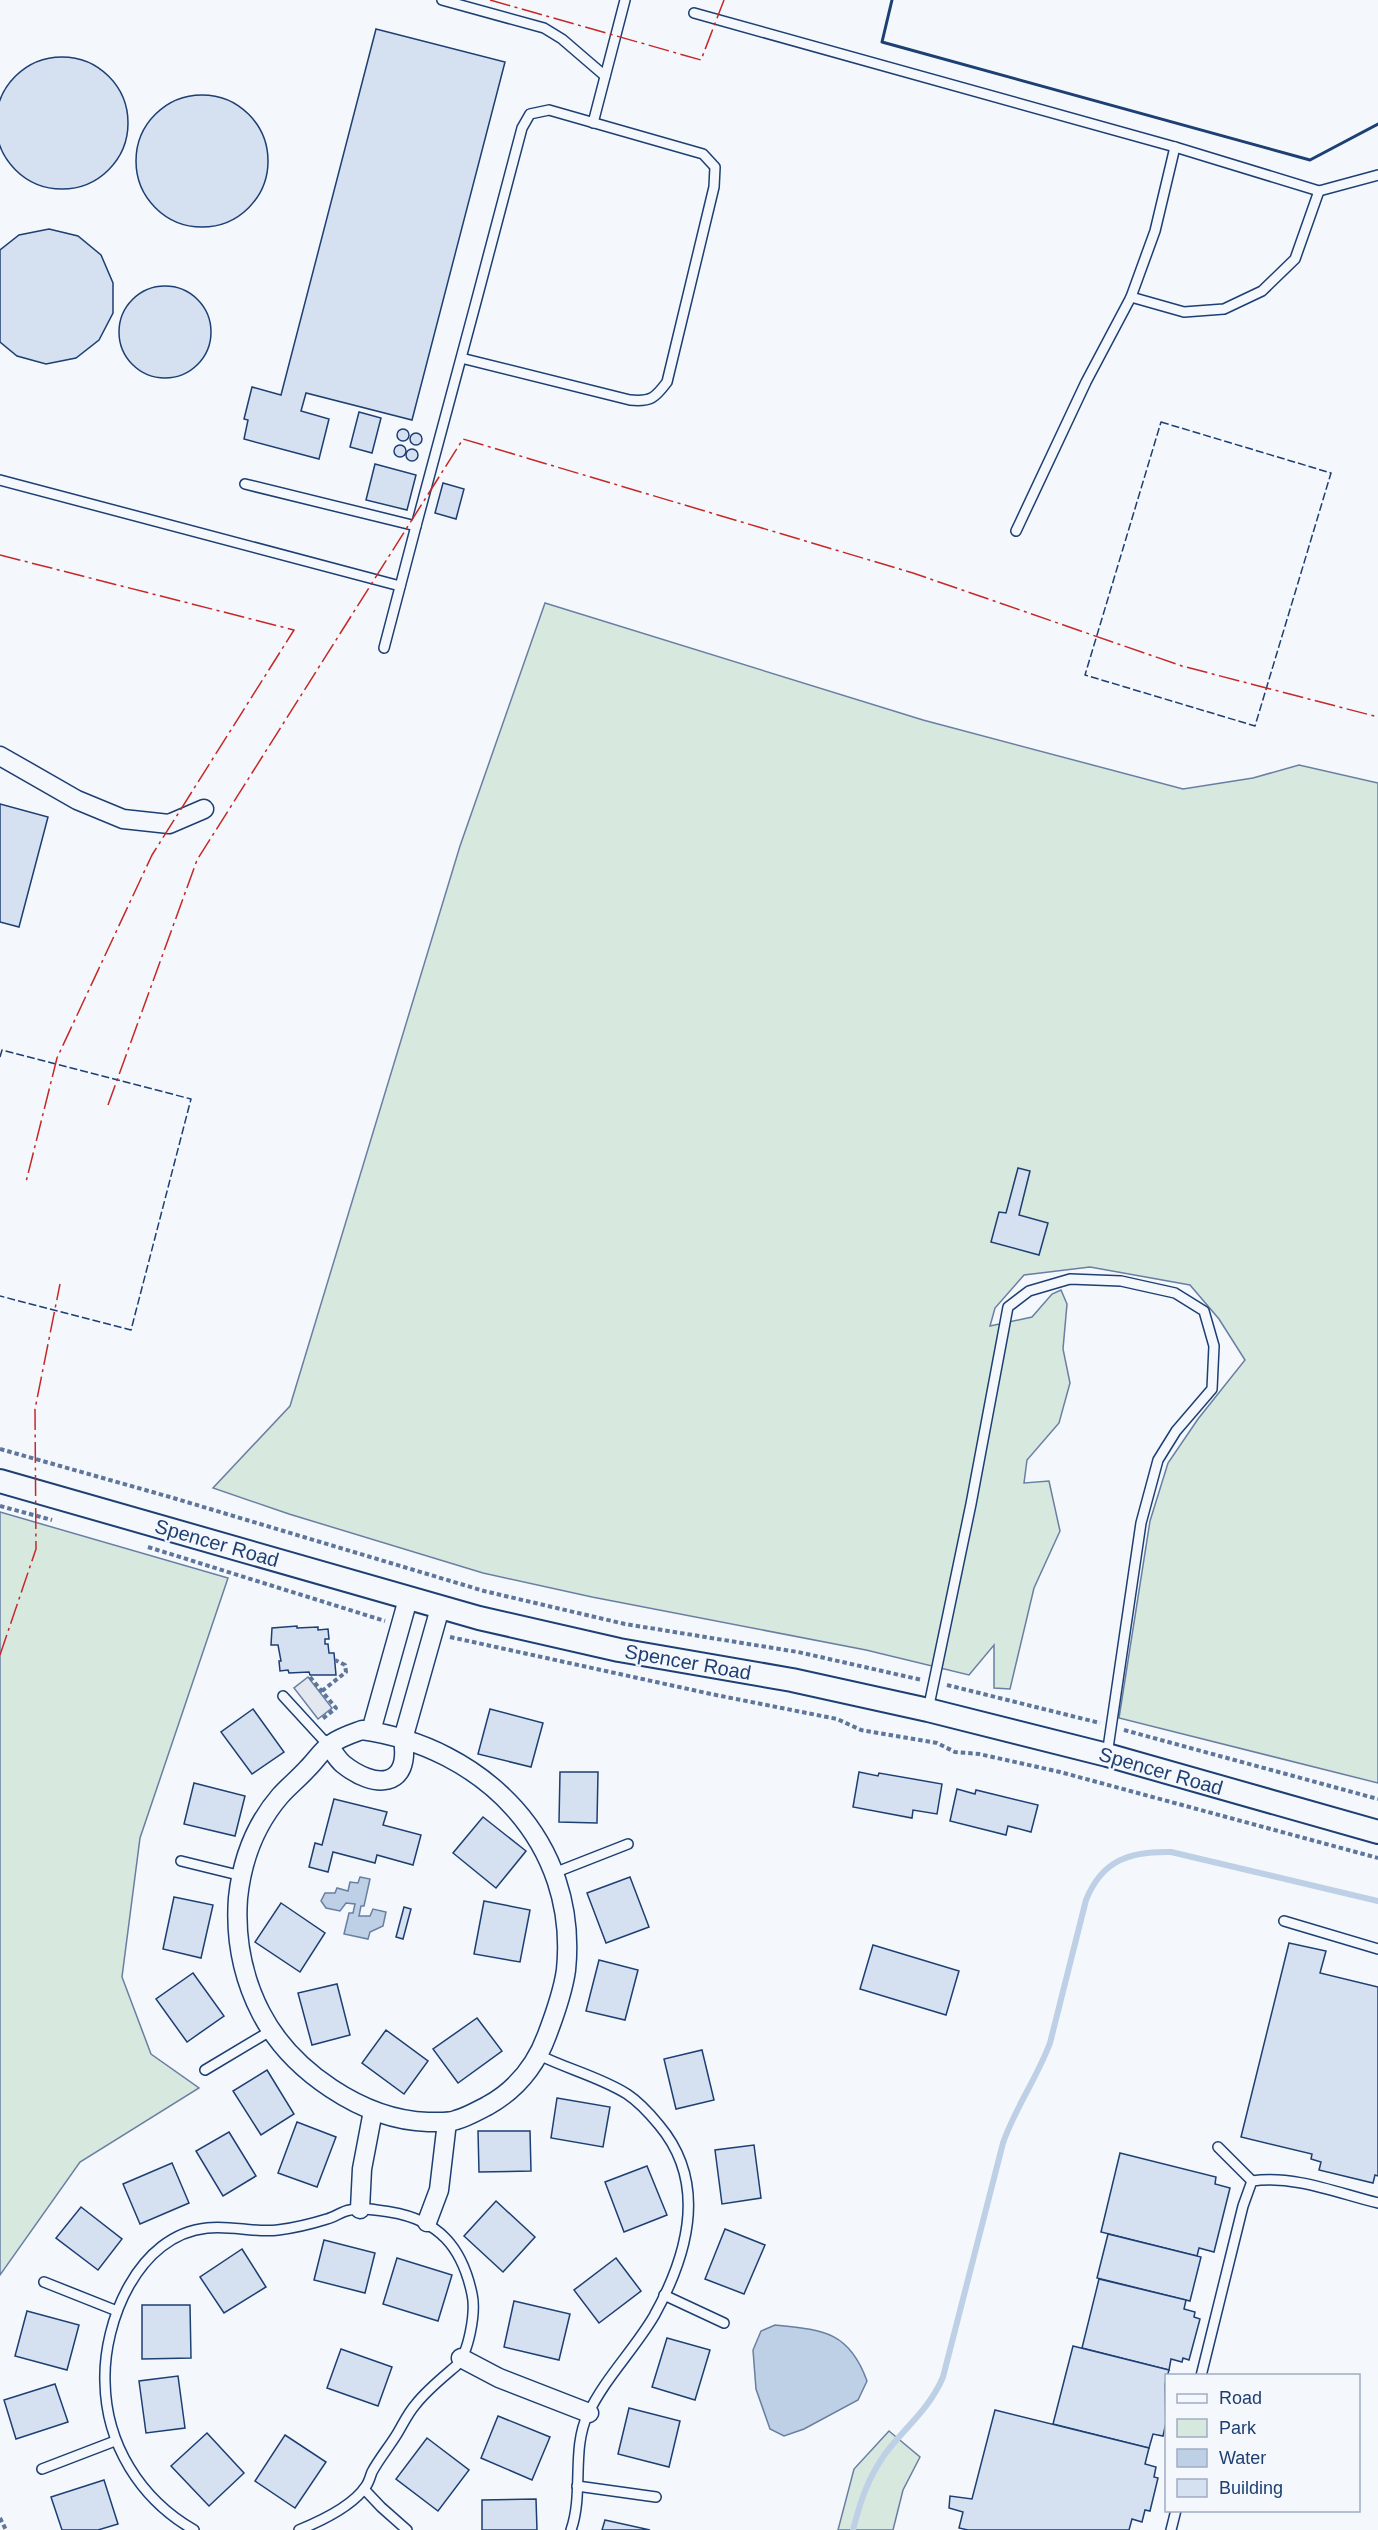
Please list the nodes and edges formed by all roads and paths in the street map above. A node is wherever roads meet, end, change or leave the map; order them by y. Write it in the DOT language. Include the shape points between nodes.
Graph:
graph roads {
  1 [pos="442,0"];
  2 [pos="625,0"];
  3 [pos="693,13"];
  4 [pos="605,76"];
  5 [pos="593,123"];
  6 [pos="1175,147"];
  7 [pos="1378,176"];
  8 [pos="1319,191"];
  9 [pos="1131,297"];
  10 [pos="461,358"];
  11 [pos="0,480"];
  12 [pos="245,484"];
  13 [pos="416,526"];
  14 [pos="1016,531"];
  15 [pos="400,586"];
  16 [pos="384,648"];
  17 [pos="0,756"];
  18 [pos="204,809"];
  19 [pos="0,1449"];
  20 [pos="0,1481"];
  21 [pos="0,1506"];
  22 [pos="62,1522"];
  23 [pos="139,1544"];
  24 [pos="408,1599"];
  25 [pos="440,1608"];
  26 [pos="401,1625"];
  27 [pos="433,1632"];
  28 [pos="335,1660"];
  29 [pos="310,1677"];
  30 [pos="934,1683"];
  31 [pos="322,1691"];
  32 [pos="283,1696"];
  33 [pos="928,1710"];
  34 [pos="1110,1726"];
  35 [pos="312,1727"];
  36 [pos="372,1731"];
  37 [pos="403,1739"];
  38 [pos="328,1746"];
  39 [pos="1107,1755"];
  40 [pos="1378,1799"];
  41 [pos="1378,1832"];
  42 [pos="628,1844"];
  43 [pos="1378,1858"];
  44 [pos="181,1861"];
  45 [pos="554,1872"];
  46 [pos="242,1876"];
  47 [pos="1284,1921"];
  48 [pos="1378,1949"];
  49 [pos="272,2030"];
  50 [pos="539,2055"];
  51 [pos="205,2070"];
  52 [pos="373,2111"];
  53 [pos="447,2121"];
  54 [pos="1218,2147"];
  55 [pos="1252,2181"];
  56 [pos="1378,2203"];
  57 [pos="360,2209"];
  58 [pos="427,2222"];
  59 [pos="44,2282"];
  60 [pos="664,2295"];
  61 [pos="117,2311"];
  62 [pos="724,2323"];
  63 [pos="461,2358"];
  64 [pos="1201,2374"];
  65 [pos="589,2413"];
  66 [pos="115,2440"];
  67 [pos="42,2469"];
  68 [pos="577,2486"];
  69 [pos="364,2489"];
  70 [pos="656,2497"];
  71 [pos="1176,2512"];
  72 [pos="0,2518"];
  73 [pos="6,2530"];
  74 [pos="194,2530"];
  75 [pos="299,2530"];
  76 [pos="407,2530"];
  77 [pos="571,2530"];
  78 [pos="1171,2530"];
  1 -- 4 [label="lane" via="544,28"];
  2 -- 4 [label="lane"];
  3 -- 6 [label="lane"];
  4 -- 5 [label="lane"];
  5 -- 10 [label="lane" via="549,110 530,114 522,129"];
  5 -- 10 [label="lane" via="703,154 715,167 714,187 666,382 658,395 645,402"];
  6 -- 8 [label="lane"];
  6 -- 9 [label="lane" via="1155,231"];
  7 -- 8 [label="lane"];
  8 -- 9 [label="lane" via="1295,259 1262,291 1224,309 1184,312"];
  9 -- 14 [label="lane"];
  10 -- 13 [label="lane"];
  11 -- 15 [label="lane"];
  12 -- 13 [label="lane"];
  13 -- 15 [label="lane"];
  15 -- 16 [label="lane"];
  17 -- 18 [label="street" via="77,800 123,819 169,824"];
  19 -- 30 [label="path" via="484,1591 625,1624 798,1652"];
  20 -- 24 [label="street, Spencer Road"];
  21 -- 22 [label="path"];
  23 -- 26 [label="path"];
  24 -- 25 [label="street, Spencer Road"];
  24 -- 26 [label="street"];
  25 -- 27 [label="street"];
  25 -- 33 [label="street, Spencer Road" via="619,1650 792,1680"];
  26 -- 36 [label="street"];
  27 -- 37 [label="street"];
  27 -- 43 [label="path" via="837,1719 861,1730 938,1743 955,1752 1060,1772"];
  28 -- 31 [label="path" via="345,1665 346,1672"];
  29 -- 31 [label="path"];
  30 -- 33 [label="lane"];
  30 -- 34 [label="path"];
  30 -- 34 [label="lane" via="1008,1307 1029,1291 1070,1279 1121,1281 1175,1293 1204,1311 1214,1346 1212,1389 1176,1431 1158,1460 1141,1522"];
  31 -- 35 [label="path" via="336,1708"];
  32 -- 35 [label="lane"];
  33 -- 39 [label="street, Spencer Road"];
  34 -- 39 [label="lane"];
  34 -- 40 [label="path"];
  35 -- 38 [label="lane"];
  36 -- 37 [label="street"];
  36 -- 38 [label="street" via="362,1730"];
  37 -- 38 [label="street" via="401,1771 393,1779 366,1776 342,1763"];
  37 -- 45 [label="street" via="448,1755 495,1789 538,1838"];
  38 -- 46 [label="street" via="266,1815 252,1840"];
  39 -- 41 [label="street, Spencer Road"];
  42 -- 45 [label="lane"];
  44 -- 46 [label="lane"];
  45 -- 50 [label="street" via="565,1920 566,1969"];
  46 -- 49 [label="street" via="237,1914 239,1954"];
  47 -- 48 [label="lane"];
  49 -- 51 [label="lane"];
  49 -- 52 [label="street" via="322,2081"];
  50 -- 53 [label="street" via="513,2087 494,2102"];
  50 -- 60 [label="lane" via="627,2094 652,2116 676,2147 687,2180 688,2216"];
  52 -- 53 [label="street" via="415,2121"];
  52 -- 57 [label="street" via="362,2169"];
  53 -- 58 [label="street" via="439,2190"];
  54 -- 55 [label="lane"];
  55 -- 56 [label="lane" via="1295,2181"];
  55 -- 64 [label="lane" via="1242,2206"];
  57 -- 58 [label="lane" via="404,2214"];
  57 -- 61 [label="lane" via="275,2230 191,2231 146,2263"];
  58 -- 63 [label="lane" via="455,2248 473,2297 469,2340"];
  59 -- 61 [label="lane"];
  60 -- 62 [label="lane"];
  60 -- 65 [label="lane"];
  61 -- 66 [label="lane" via="104,2367 105,2400"];
  63 -- 65 [label="street" via="499,2378"];
  63 -- 69 [label="lane" via="415,2405"];
  65 -- 68 [label="lane"];
  66 -- 67 [label="lane"];
  66 -- 74 [label="lane" via="129,2469 146,2490 172,2518"];
  68 -- 70 [label="lane"];
  68 -- 77 [label="lane"];
  69 -- 75 [label="lane" via="323,2519"];
  69 -- 76 [label="lane"];
  71 -- 78 [label="lane"];
  72 -- 73 [label="path"];
}
